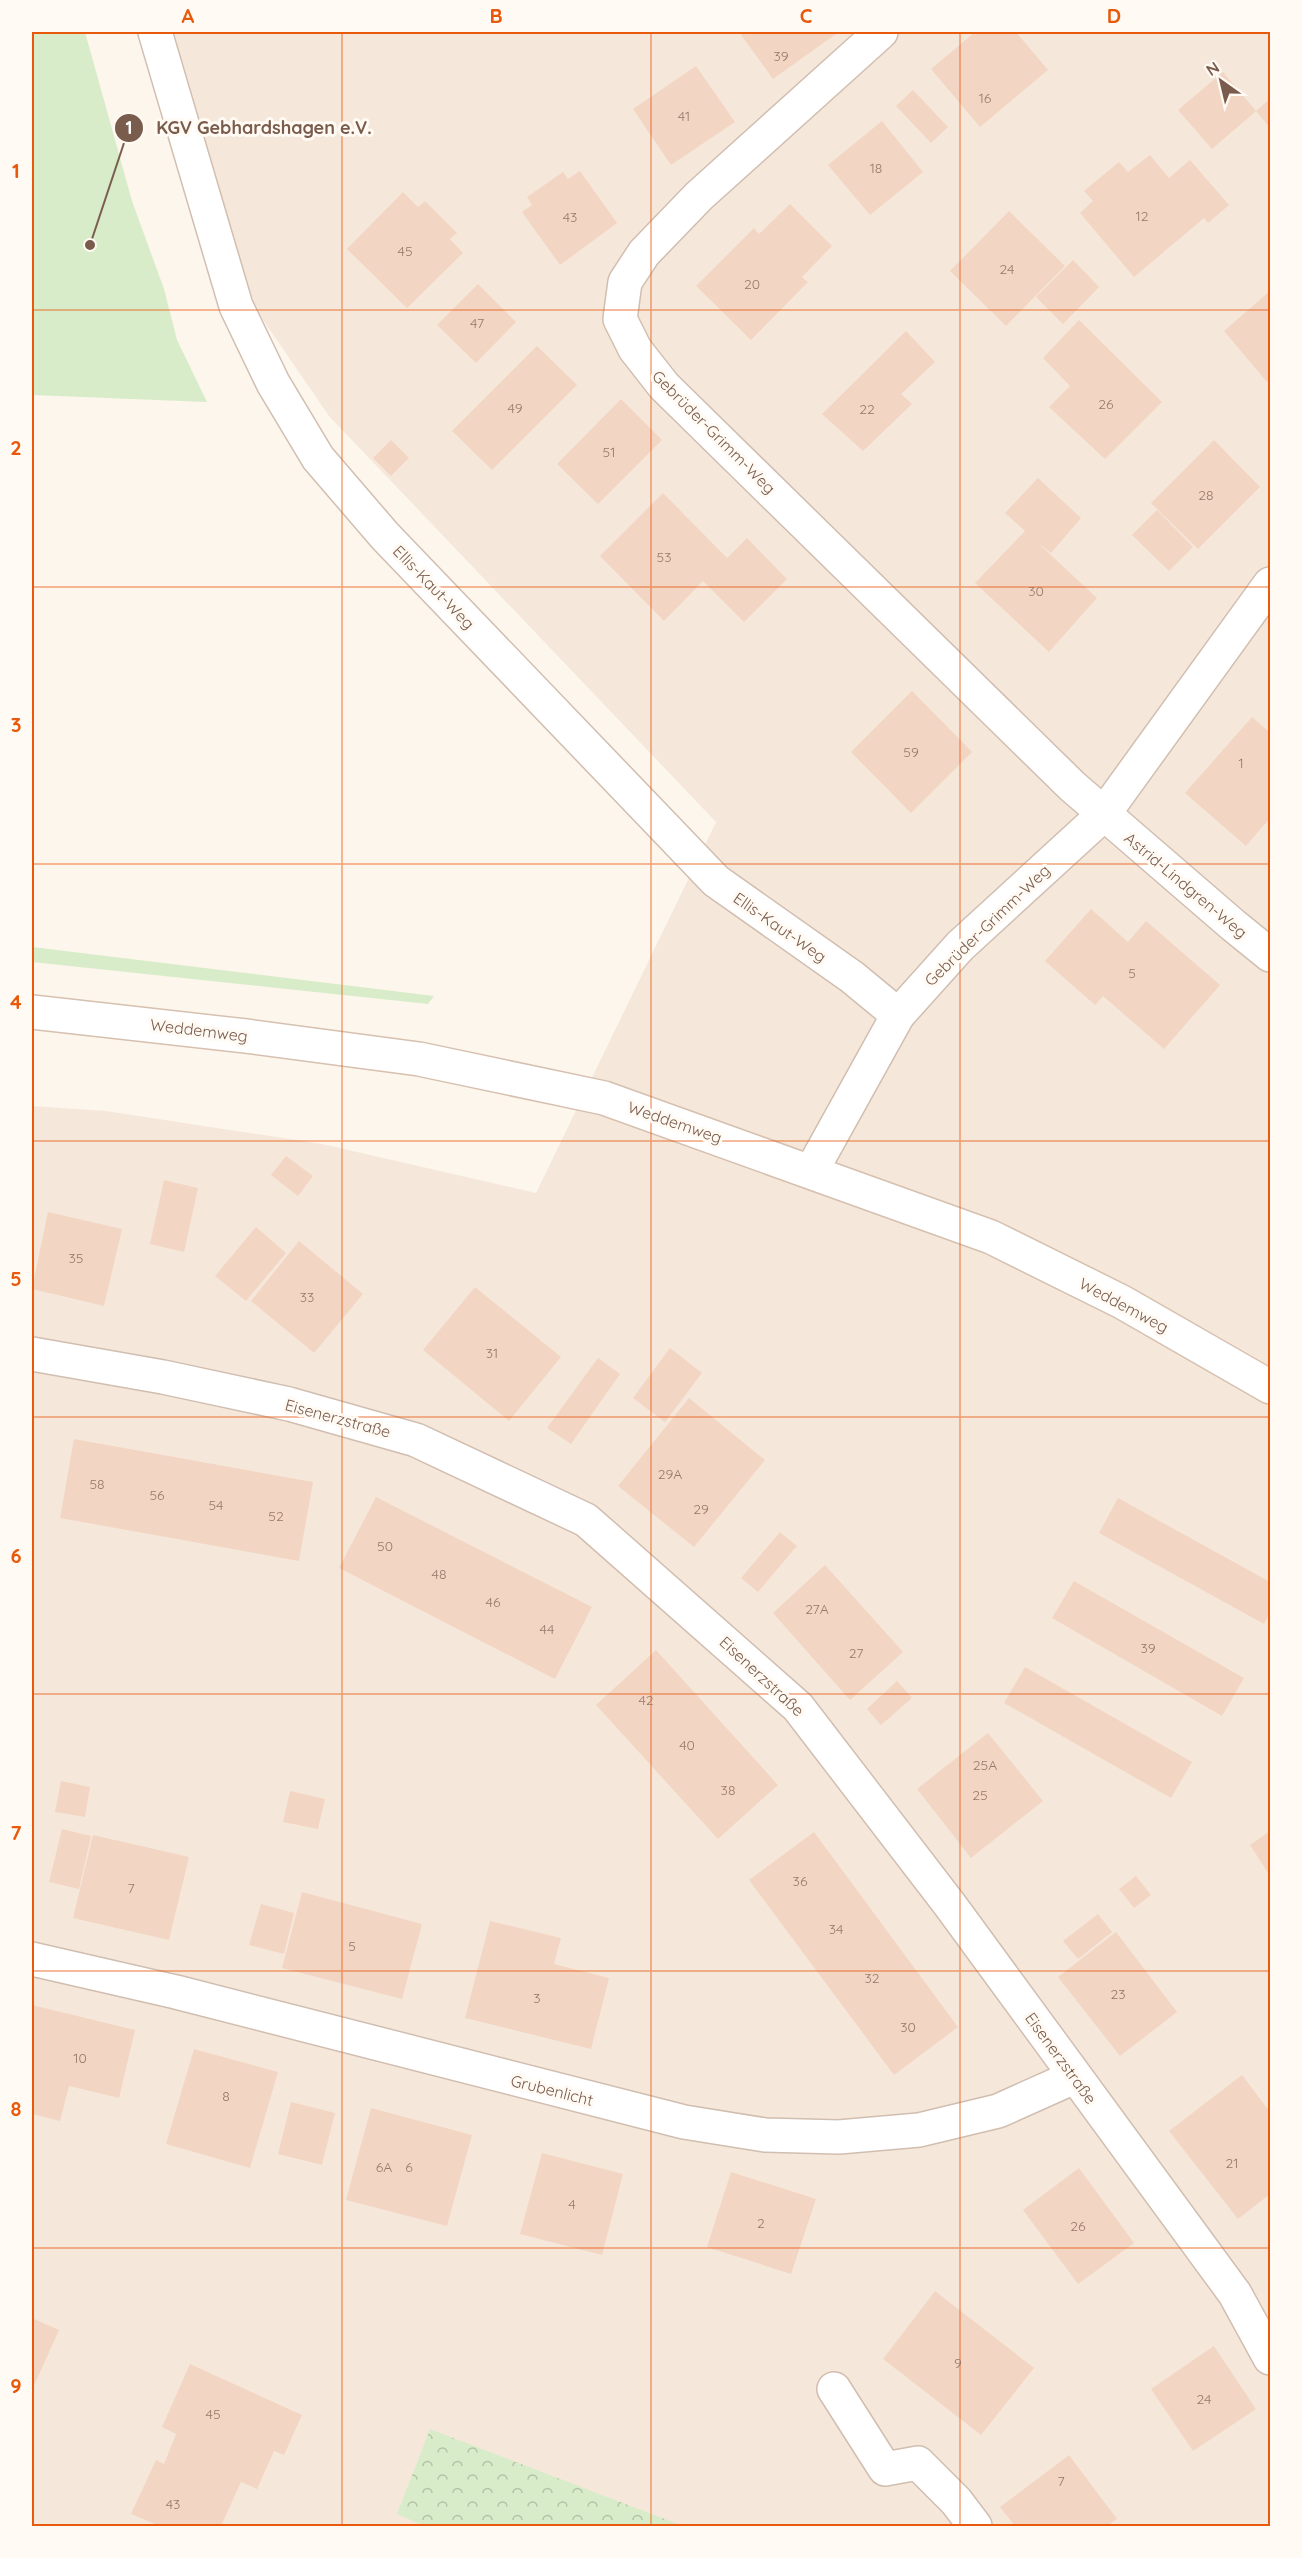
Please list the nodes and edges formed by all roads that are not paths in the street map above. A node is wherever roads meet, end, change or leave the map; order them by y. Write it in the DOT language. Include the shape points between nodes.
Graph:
graph roads {
  1 [pos="155,32"];
  2 [pos="881,32"];
  3 [pos="1270,584"];
  4 [pos="1102,814"];
  5 [pos="1270,955"];
  6 [pos="32,1012"];
  7 [pos="897,1015"];
  8 [pos="812,1170"];
  9 [pos="32,1354"];
  10 [pos="1270,1387"];
  11 [pos="32,1959"];
  12 [pos="1074,2077"];
  13 [pos="1270,2358"];
  14 [pos="834,2389"];
  15 [pos="975,2526"];
  1 -- 7 [label="street, Ellis-Kaut-Weg" via="236,306 273,383 318,458 385,536 716,881 852,977"];
  2 -- 4 [label="street, Gebrüder-Grimm-Weg" via="699,196 644,253 625,282 620,319 635,349 664,386"];
  3 -- 4 [label="street, Gebrüder-Grimm-Weg"];
  4 -- 5 [label="street, Astrid-Lindgren-Weg"];
  4 -- 7 [label="street, Gebrüder-Grimm-Weg" via="960,946"];
  6 -- 8 [label="street, Weddemweg" via="419,1059 604,1098"];
  7 -- 8 [label="street, Gebrüder-Grimm-Weg"];
  8 -- 10 [label="street, Weddemweg" via="991,1237 1122,1302"];
  9 -- 12 [label="street, Eisenerzstraße" via="278,1402 416,1440 586,1520 798,1707 950,1905"];
  11 -- 12 [label="street, Grubenlicht" via="684,2122 765,2135 839,2137 919,2130 998,2111"];
  12 -- 13 [label="street, Eisenerzstraße" via="1235,2294"];
  14 -- 15 [label="street" via="885,2469 918,2463"];
}
